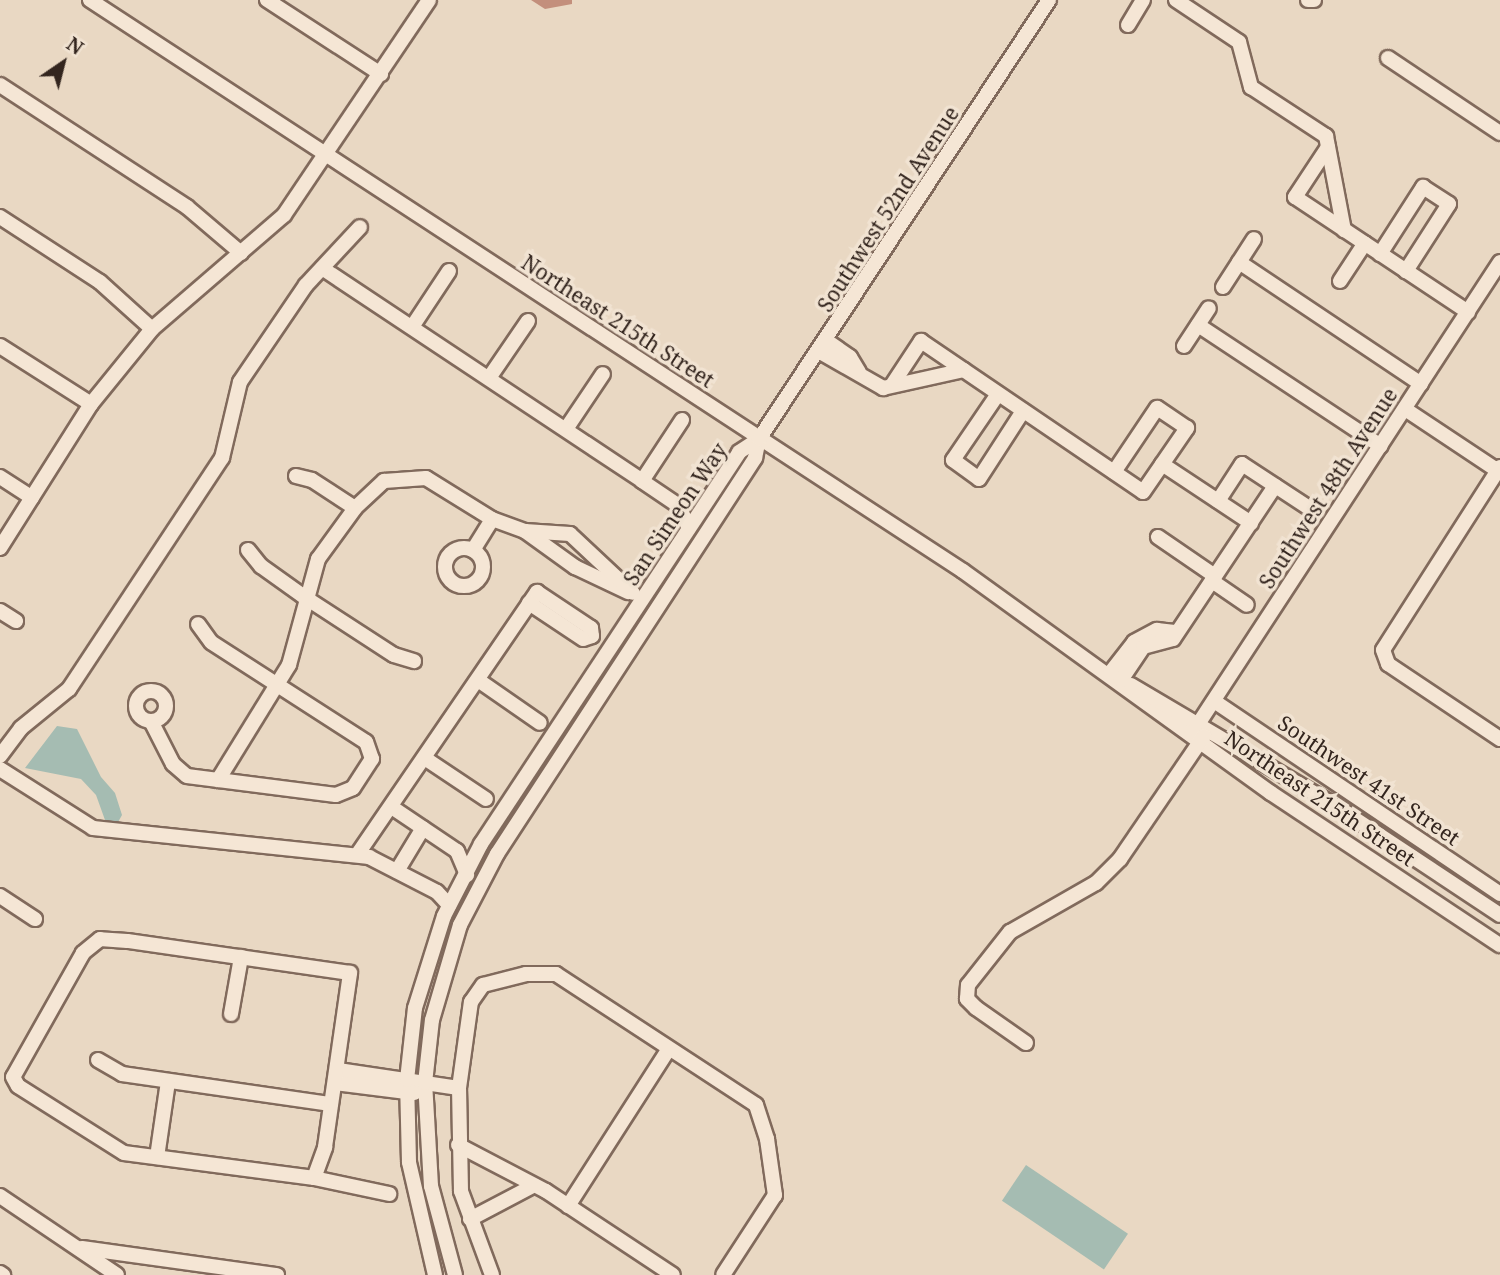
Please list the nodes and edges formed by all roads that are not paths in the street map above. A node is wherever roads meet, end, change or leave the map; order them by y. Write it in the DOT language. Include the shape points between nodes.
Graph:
graph roads {
  1 [pos="90,0"];
  2 [pos="267,0"];
  3 [pos="429,0"];
  4 [pos="1049,0"];
  5 [pos="1143,0"];
  6 [pos="1176,0"];
  7 [pos="1308,0"];
  8 [pos="1314,0"];
  9 [pos="1128,25"];
  10 [pos="1388,58"];
  11 [pos="381,74"];
  12 [pos="0,85"];
  13 [pos="1500,133"];
  14 [pos="1328,147"];
  15 [pos="328,156"];
  16 [pos="0,217"];
  17 [pos="360,227"];
  18 [pos="1344,230"];
  19 [pos="1254,239"];
  20 [pos="1365,243"];
  21 [pos="240,253"];
  22 [pos="1380,254"];
  23 [pos="1239,262"];
  24 [pos="1500,262"];
  25 [pos="322,268"];
  26 [pos="449,271"];
  27 [pos="1406,271"];
  28 [pos="1339,281"];
  29 [pos="1223,287"];
  30 [pos="1209,308"];
  31 [pos="1468,312"];
  32 [pos="528,321"];
  33 [pos="1198,325"];
  34 [pos="412,327"];
  35 [pos="152,329"];
  36 [pos="0,346"];
  37 [pos="1184,346"];
  38 [pos="823,347"];
  39 [pos="964,370"];
  40 [pos="603,374"];
  41 [pos="489,378"];
  42 [pos="1421,384"];
  43 [pos="892,385"];
  44 [pos="998,394"];
  45 [pos="91,404"];
  46 [pos="1405,409"];
  47 [pos="1023,411"];
  48 [pos="682,420"];
  49 [pos="566,429"];
  50 [pos="759,439"];
  51 [pos="1381,446"];
  52 [pos="1162,464"];
  53 [pos="1499,470"];
  54 [pos="1114,472"];
  55 [pos="296,476"];
  56 [pos="0,477"];
  57 [pos="642,481"];
  58 [pos="1275,486"];
  59 [pos="32,498"];
  60 [pos="1218,501"];
  61 [pos="355,508"];
  62 [pos="1309,508"];
  63 [pos="492,519"];
  64 [pos="1251,523"];
  65 [pos="689,528"];
  66 [pos="524,531"];
  67 [pos="1158,537"];
  68 [pos="0,548"];
  69 [pos="248,550"];
  70 [pos="472,550"];
  71 [pos="1213,578"];
  72 [pos="638,595"];
  73 [pos="303,596"];
  74 [pos="529,603"];
  75 [pos="1247,605"];
  76 [pos="659,608"];
  77 [pos="0,611"];
  78 [pos="16,621"];
  79 [pos="198,624"];
  80 [pos="414,662"];
  81 [pos="1115,677"];
  82 [pos="478,680"];
  83 [pos="278,684"];
  84 [pos="1214,701"];
  85 [pos="151,722"];
  86 [pos="540,723"];
  87 [pos="1199,733"];
  88 [pos="1500,739"];
  89 [pos="0,757"];
  90 [pos="426,759"];
  91 [pos="0,769"];
  92 [pos="218,780"];
  93 [pos="486,799"];
  94 [pos="393,808"];
  95 [pos="423,828"];
  96 [pos="361,850"];
  97 [pos="478,850"];
  98 [pos="457,851"];
  99 [pos="1447,858"];
  100 [pos="399,868"];
  101 [pos="466,871"];
  102 [pos="1437,872"];
  103 [pos="437,892"];
  104 [pos="466,892"];
  105 [pos="1500,894"];
  106 [pos="0,896"];
  107 [pos="449,905"];
  108 [pos="1500,915"];
  109 [pos="36,919"];
  110 [pos="1500,945"];
  111 [pos="241,957"];
  112 [pos="231,1014"];
  113 [pos="1026,1044"];
  114 [pos="668,1050"];
  115 [pos="98,1060"];
  116 [pos="337,1077"];
  117 [pos="168,1082"];
  118 [pos="407,1086"];
  119 [pos="428,1088"];
  120 [pos="459,1088"];
  121 [pos="331,1104"];
  122 [pos="458,1145"];
  123 [pos="157,1157"];
  124 [pos="314,1178"];
  125 [pos="531,1187"];
  126 [pos="389,1194"];
  127 [pos="0,1196"];
  128 [pos="568,1206"];
  129 [pos="470,1219"];
  130 [pos="82,1248"];
  131 [pos="117,1275"];
  132 [pos="277,1275"];
  133 [pos="435,1275"];
  134 [pos="455,1275"];
  135 [pos="492,1275"];
  136 [pos="673,1275"];
  137 [pos="723,1275"];
  1 -- 15 [label="street, Northeast 215th Street"];
  2 -- 11 [label="street"];
  3 -- 11 [label="street"];
  4 -- 38 [label="street, Southwest 52nd Avenue"];
  5 -- 9 [label="street"];
  6 -- 14 [label="street" via="1239,42 1251,87 1326,136"];
  7 -- 8 [label="street"];
  10 -- 13 [label="street"];
  11 -- 15 [label="street"];
  12 -- 21 [label="street" via="187,206"];
  14 -- 18 [label="street"];
  14 -- 18 [label="street" via="1295,197"];
  15 -- 21 [label="street" via="284,215"];
  15 -- 50 [label="street, Northeast 215th Street"];
  16 -- 35 [label="street" via="100,282"];
  17 -- 25 [label="street"];
  18 -- 20 [label="street"];
  19 -- 23 [label="street"];
  20 -- 22 [label="street"];
  20 -- 28 [label="street"];
  21 -- 35 [label="street"];
  22 -- 27 [label="street"];
  22 -- 27 [label="street" via="1423,187 1450,204"];
  23 -- 29 [label="street"];
  23 -- 42 [label="street"];
  24 -- 31 [label="street, Southwest 48th Avenue"];
  25 -- 34 [label="street"];
  25 -- 89 [label="street" via="240,382 222,458 199,493 69,688 21,728"];
  26 -- 34 [label="street"];
  27 -- 31 [label="street"];
  30 -- 33 [label="street"];
  31 -- 42 [label="street, Southwest 48th Avenue"];
  32 -- 41 [label="street"];
  33 -- 37 [label="street"];
  33 -- 51 [label="street"];
  34 -- 41 [label="street"];
  35 -- 45 [label="street"];
  36 -- 45 [label="street"];
  38 -- 43 [label="street" via="850,357 859,372 883,387"];
  38 -- 50 [label="street, Southwest 52nd Avenue"];
  39 -- 43 [label="street"];
  39 -- 43 [label="street" via="920,341"];
  39 -- 44 [label="street"];
  40 -- 49 [label="street"];
  41 -- 49 [label="street"];
  42 -- 46 [label="street, Southwest 48th Avenue"];
  44 -- 47 [label="street"];
  44 -- 47 [label="street" via="953,460 979,479"];
  45 -- 59 [label="street"];
  46 -- 51 [label="street, Southwest 48th Avenue"];
  46 -- 53 [label="street"];
  47 -- 54 [label="street"];
  48 -- 57 [label="street"];
  49 -- 57 [label="street"];
  50 -- 65 [label="street, San Simeon Way" via="739,452"];
  50 -- 76 [label="street, San Simeon Way" via="755,458"];
  50 -- 81 [label="street, Northeast 215th Street"];
  51 -- 84 [label="street, Southwest 48th Avenue"];
  52 -- 54 [label="street" via="1143,492"];
  52 -- 54 [label="street" via="1187,428 1157,408"];
  52 -- 60 [label="street"];
  53 -- 88 [label="street" via="1382,650 1388,664"];
  55 -- 61 [label="street" via="312,480"];
  56 -- 59 [label="street"];
  57 -- 65 [label="street" via="681,509"];
  58 -- 60 [label="street" via="1242,464"];
  58 -- 62 [label="street"];
  58 -- 64 [label="street"];
  59 -- 68 [label="street"];
  60 -- 64 [label="street"];
  61 -- 63 [label="street" via="384,481 407,475 426,478"];
  61 -- 73 [label="street" via="318,559"];
  63 -- 66 [label="street"];
  63 -- 70 [label="street"];
  64 -- 71 [label="street"];
  65 -- 72 [label="street, San Simeon Way"];
  66 -- 72 [label="street" via="575,567"];
  66 -- 72 [label="street" via="570,534"];
  67 -- 71 [label="street"];
  69 -- 73 [label="street" via="261,566"];
  71 -- 75 [label="street"];
  71 -- 81 [label="street" via="1177,632 1157,631 1134,642"];
  72 -- 76 [label="street"];
  72 -- 97 [label="street, San Simeon Way"];
  73 -- 80 [label="street" via="394,655"];
  73 -- 83 [label="street" via="289,665"];
  74 -- 82 [label="street"];
  76 -- 104 [label="street, San Simeon Way" via="483,878"];
  77 -- 78 [label="street"];
  79 -- 83 [label="street" via="211,642"];
  81 -- 87 [label="street, Northeast 215th Street"];
  82 -- 86 [label="street"];
  82 -- 90 [label="street"];
  83 -- 92 [label="street"];
  83 -- 92 [label="street" via="372,751 345,794"];
  84 -- 87 [label="street, Southwest 48th Avenue"];
  84 -- 99 [label="street, Southwest 41st Street"];
  85 -- 92 [label="street" via="180,773"];
  87 -- 102 [label="street, Northeast 215th Street" via="1334,804"];
  87 -- 110 [label="street, Northeast 215th Street"];
  87 -- 113 [label="street, Southwest 48th Avenue" via="1104,875 1010,932 968,985 967,999"];
  90 -- 93 [label="street"];
  90 -- 94 [label="street"];
  91 -- 96 [label="street" via="93,828 109,832 161,832"];
  94 -- 95 [label="street"];
  94 -- 96 [label="street"];
  95 -- 98 [label="street"];
  95 -- 100 [label="street"];
  96 -- 100 [label="street"];
  97 -- 98 [label="street"];
  97 -- 101 [label="street, San Simeon Way"];
  98 -- 101 [label="street"];
  99 -- 102 [label="street"];
  99 -- 105 [label="street, Southwest 41st Street"];
  100 -- 103 [label="street"];
  101 -- 104 [label="street"];
  102 -- 108 [label="street, Northeast 215th Street"];
  103 -- 104 [label="street"];
  103 -- 107 [label="street"];
  104 -- 107 [label="street, San Simeon Way"];
  104 -- 119 [label="street, San Simeon Way" via="432,1020"];
  106 -- 109 [label="street"];
  107 -- 118 [label="street, San Simeon Way" via="415,1008"];
  111 -- 112 [label="street"];
  111 -- 116 [label="street" via="351,973"];
  111 -- 123 [label="street" via="100,939 83,953 13,1077 81,1130 124,1153"];
  114 -- 120 [label="street" via="556,974 526,974 483,985 471,1002"];
  114 -- 128 [label="street"];
  114 -- 137 [label="street" via="756,1105 767,1139 775,1195"];
  115 -- 117 [label="street" via="122,1074"];
  116 -- 118 [label="street"];
  116 -- 121 [label="street"];
  117 -- 121 [label="street"];
  117 -- 123 [label="street"];
  118 -- 119 [label="street"];
  118 -- 133 [label="street, San Simeon Way" via="415,1202"];
  119 -- 120 [label="street"];
  119 -- 134 [label="street, San Simeon Way" via="431,1186"];
  120 -- 122 [label="street"];
  121 -- 124 [label="street"];
  122 -- 125 [label="street"];
  122 -- 129 [label="street"];
  123 -- 124 [label="street"];
  124 -- 126 [label="street"];
  125 -- 128 [label="street"];
  125 -- 129 [label="street"];
  127 -- 130 [label="street"];
  128 -- 136 [label="street"];
  129 -- 135 [label="street"];
  130 -- 131 [label="street"];
  130 -- 132 [label="street"];
}
